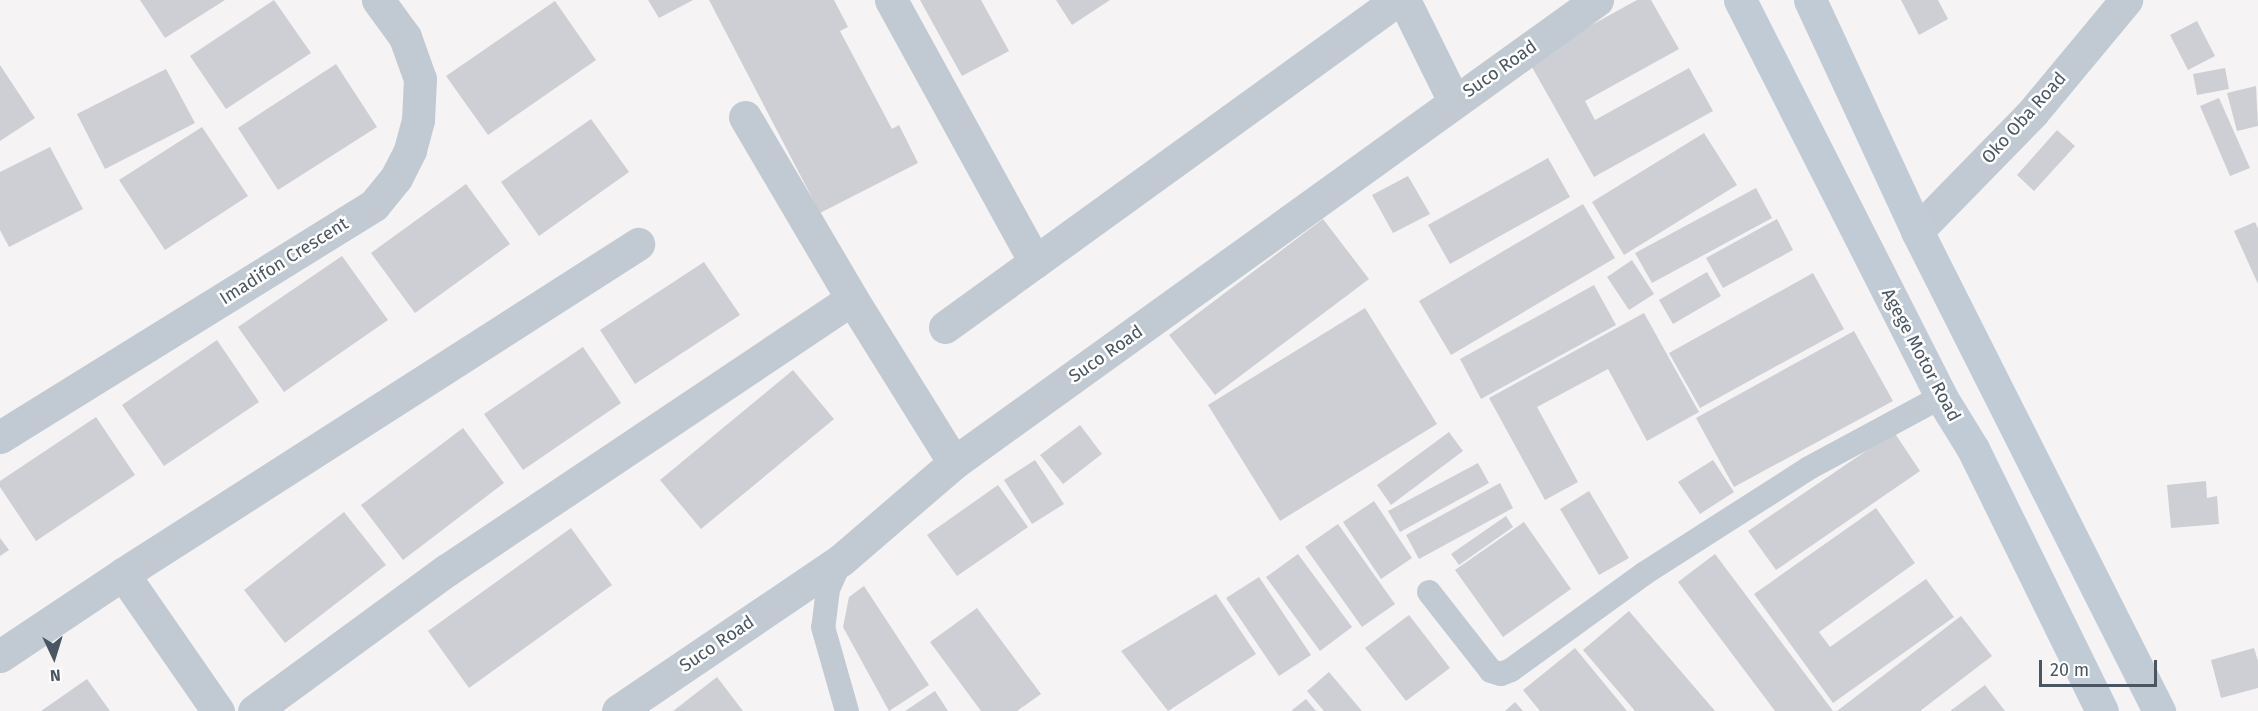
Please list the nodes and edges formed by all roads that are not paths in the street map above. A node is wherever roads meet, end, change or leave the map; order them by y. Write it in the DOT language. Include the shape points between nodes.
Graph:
graph roads {
  1 [pos="378,0"];
  2 [pos="891,0"];
  3 [pos="1398,0"];
  4 [pos="1404,0"];
  5 [pos="1597,0"];
  6 [pos="1740,0"];
  7 [pos="1810,0"];
  8 [pos="2126,0"];
  9 [pos="1454,101"];
  10 [pos="744,117"];
  11 [pos="1917,231"];
  12 [pos="638,244"];
  13 [pos="1035,262"];
  14 [pos="852,299"];
  15 [pos="945,327"];
  16 [pos="1941,397"];
  17 [pos="0,436"];
  18 [pos="954,463"];
  19 [pos="841,560"];
  20 [pos="123,574"];
  21 [pos="1429,592"];
  22 [pos="0,656"];
  23 [pos="2100,710"];
  24 [pos="218,711"];
  25 [pos="254,711"];
  26 [pos="618,711"];
  27 [pos="847,711"];
  28 [pos="2159,711"];
  1 -- 17 [label="street, Imadifon Crescent" via="405,37 420,79 418,120 410,150 396,178 374,205"];
  2 -- 13 [label="street"];
  3 -- 13 [label="street"];
  4 -- 9 [label="street"];
  5 -- 9 [label="street, Suco Road"];
  6 -- 16 [label="main road, Agege Motor Road"];
  7 -- 11 [label="main road"];
  8 -- 11 [label="street, Oko Oba Road" via="2033,112"];
  9 -- 18 [label="street, Suco Road"];
  10 -- 14 [label="street"];
  11 -- 28 [label="main road"];
  12 -- 20 [label="street"];
  13 -- 15 [label="street"];
  14 -- 18 [label="street"];
  14 -- 25 [label="street" via="447,570"];
  16 -- 21 [label="lane" via="1790,480 1645,573 1501,674 1491,671"];
  16 -- 23 [label="main road, Agege Motor Road" via="1973,449"];
  18 -- 19 [label="street, Suco Road"];
  19 -- 26 [label="street, Suco Road"];
  19 -- 27 [label="lane" via="828,590 823,627"];
  20 -- 22 [label="street"];
  20 -- 24 [label="street"];
}
